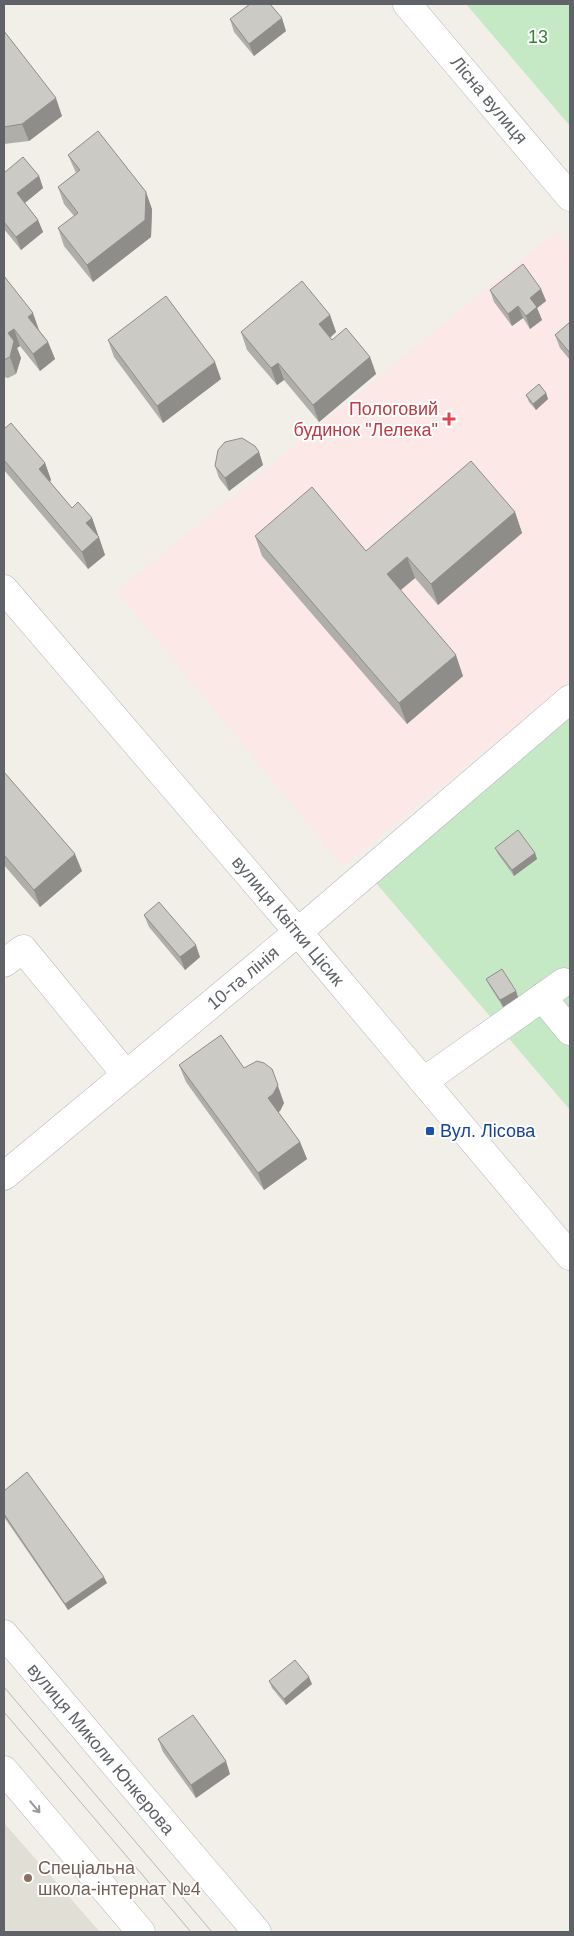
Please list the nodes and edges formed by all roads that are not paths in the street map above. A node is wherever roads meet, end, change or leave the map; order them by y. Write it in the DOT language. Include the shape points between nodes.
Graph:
graph roads {
  1 [pos="407,4"];
  2 [pos="570,196"];
  3 [pos="4,589"];
  4 [pos="570,699"];
  5 [pos="298,932"];
  6 [pos="4,963"];
  7 [pos="570,1031"];
  8 [pos="123,1071"];
  9 [pos="424,1081"];
  10 [pos="4,1176"];
  11 [pos="570,1256"];
  12 [pos="4,1634"];
  13 [pos="4,1770"];
  14 [pos="141,1932"];
  15 [pos="257,1932"];
  1 -- 2 [label="street, Лісна вулиця"];
  3 -- 5 [label="street, вулиця Квітки Цісик"];
  4 -- 5 [label="street, 10-та лінія"];
  5 -- 9 [label="street, вулиця Квітки Цісик"];
  5 -- 10 [label="street, 10-та лінія"];
  6 -- 8 [label="street" via="23,949"];
  7 -- 9 [label="street" via="553,989"];
  9 -- 11 [label="street, вулиця Квітки Цісик"];
  12 -- 15 [label="street, вулиця Миколи Юнкерова"];
  13 -- 14 [label="street, one-way"];
}
